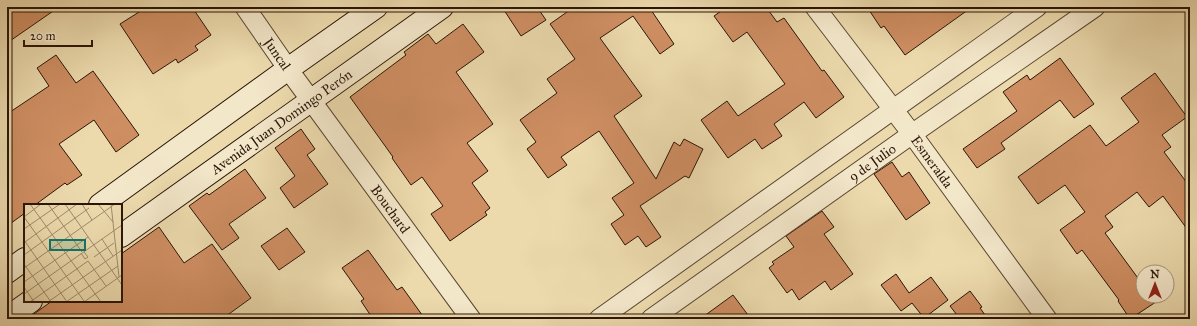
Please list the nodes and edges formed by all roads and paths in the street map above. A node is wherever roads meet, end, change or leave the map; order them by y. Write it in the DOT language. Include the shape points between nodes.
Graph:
graph roads {
  1 [pos="245,7"];
  2 [pos="376,7"];
  3 [pos="442,7"];
  4 [pos="815,7"];
  5 [pos="1037,7"];
  6 [pos="1095,7"];
  7 [pos="288,69"];
  8 [pos="311,99"];
  9 [pos="892,109"];
  10 [pos="912,134"];
  11 [pos="101,204"];
  12 [pos="122,235"];
  13 [pos="24,260"];
  14 [pos="7,272"];
  15 [pos="30,302"];
  16 [pos="7,318"];
  17 [pos="471,319"];
  18 [pos="599,319"];
  19 [pos="651,319"];
  20 [pos="1047,319"];
  1 -- 7 [label="street, Juncal"];
  2 -- 7 [label="main road"];
  3 -- 8 [label="main road, Avenida Juan Domingo Perón"];
  4 -- 9 [label="street, Esmeralda"];
  5 -- 9 [label="street"];
  6 -- 10 [label="street, 9 de Julio"];
  7 -- 8 [label="street, Juncal"];
  7 -- 11 [label="main road"];
  8 -- 12 [label="main road, Avenida Juan Domingo Perón"];
  8 -- 17 [label="street, Bouchard"];
  9 -- 10 [label="street, Esmeralda"];
  9 -- 18 [label="street"];
  10 -- 19 [label="street, 9 de Julio"];
  10 -- 20 [label="street, Esmeralda"];
  13 -- 14 [label="main road"];
  15 -- 16 [label="main road"];
}
